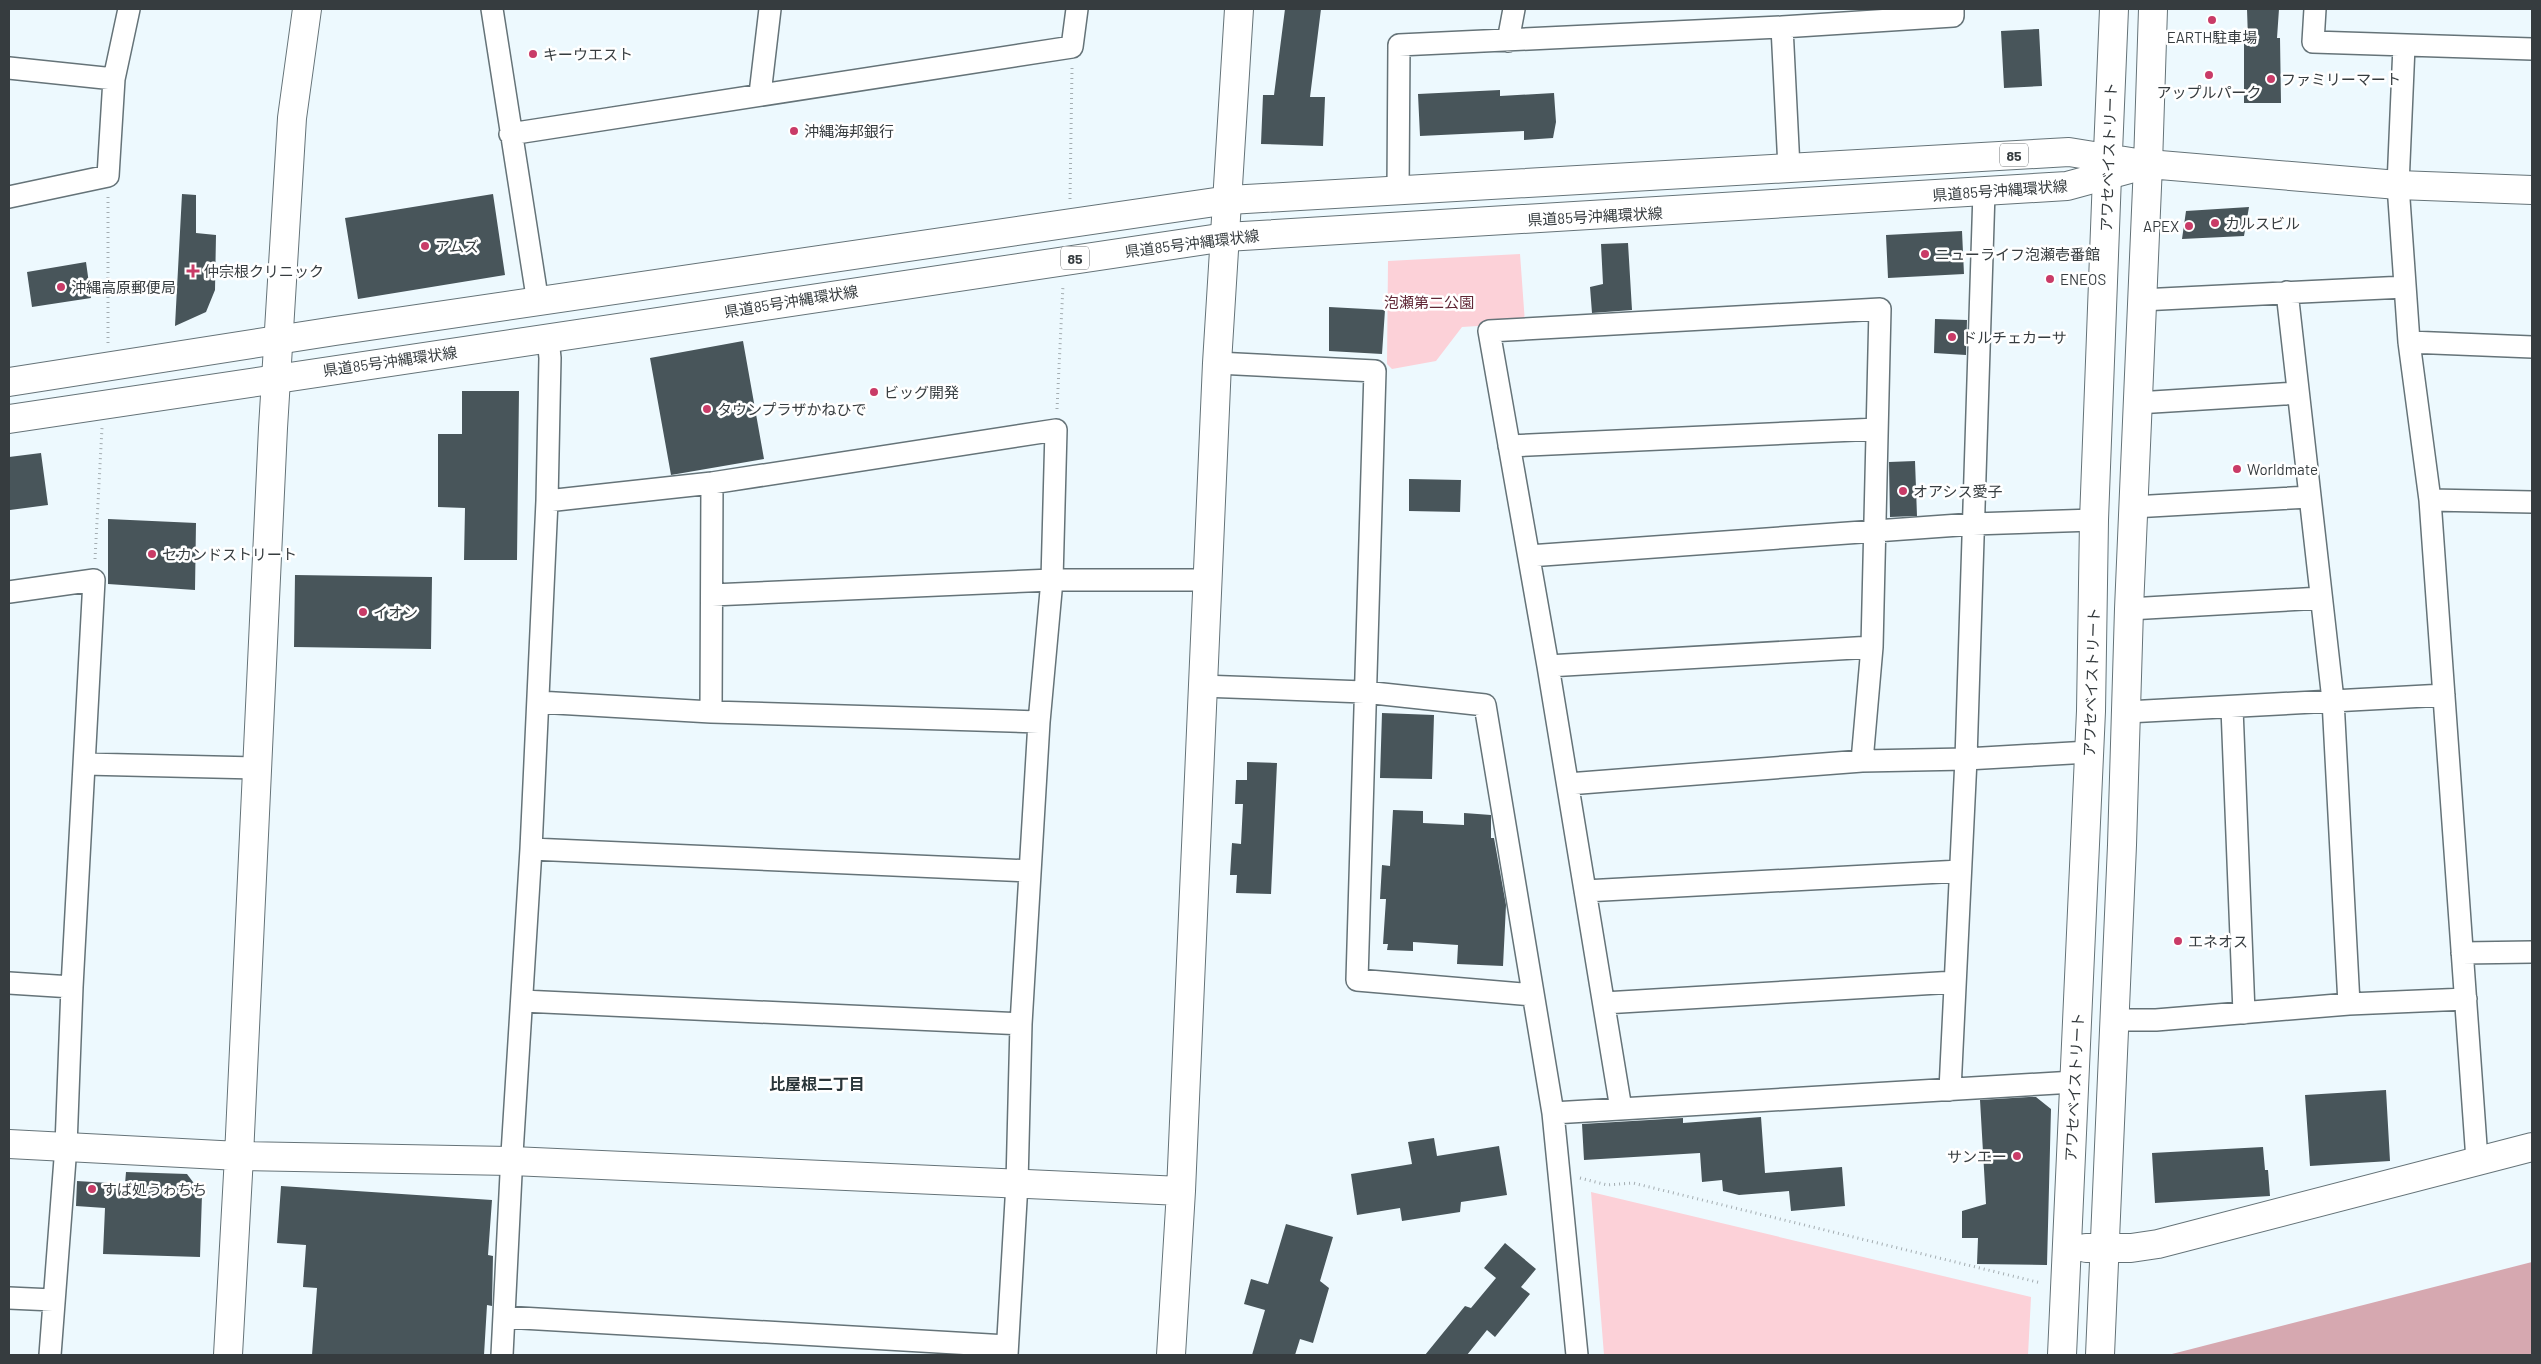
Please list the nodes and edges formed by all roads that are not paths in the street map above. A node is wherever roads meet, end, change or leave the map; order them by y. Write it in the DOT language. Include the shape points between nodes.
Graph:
graph roads {
  1 [pos="129,9"];
  2 [pos="307,9"];
  3 [pos="492,9"];
  4 [pos="770,9"];
  5 [pos="1077,9"];
  6 [pos="1239,9"];
  7 [pos="1514,9"];
  8 [pos="1953,9"];
  9 [pos="2114,9"];
  10 [pos="2153,9"];
  11 [pos="2315,9"];
  12 [pos="1782,27"];
  13 [pos="1508,41"];
  14 [pos="2404,46"];
  15 [pos="2532,49"];
  16 [pos="9,68"];
  17 [pos="114,79"];
  18 [pos="760,94"];
  19 [pos="510,134"];
  20 [pos="2148,164"];
  21 [pos="2107,167"];
  22 [pos="1788,168"];
  23 [pos="2398,186"];
  24 [pos="1398,190"];
  25 [pos="2532,190"];
  26 [pos="1984,192"];
  27 [pos="9,197"];
  28 [pos="1229,200"];
  29 [pos="1226,237"];
  30 [pos="2405,287"];
  31 [pos="2287,292"];
  32 [pos="2141,300"];
  33 [pos="538,303"];
  34 [pos="548,338"];
  35 [pos="279,340"];
  36 [pos="2409,342"];
  37 [pos="2532,347"];
  38 [pos="1217,363"];
  39 [pos="276,378"];
  40 [pos="9,382"];
  41 [pos="2298,393"];
  42 [pos="2137,403"];
  43 [pos="9,419"];
  44 [pos="1878,429"];
  45 [pos="1509,446"];
  46 [pos="712,483"];
  47 [pos="2309,497"];
  48 [pos="2430,500"];
  49 [pos="547,501"];
  50 [pos="2532,502"];
  51 [pos="2133,507"];
  52 [pos="2094,520"];
  53 [pos="1973,524"];
  54 [pos="1876,531"];
  55 [pos="1528,556"];
  56 [pos="1052,580"];
  57 [pos="1208,580"];
  58 [pos="9,592"];
  59 [pos="712,595"];
  60 [pos="2321,598"];
  61 [pos="2128,609"];
  62 [pos="1872,647"];
  63 [pos="1548,666"];
  64 [pos="1201,686"];
  65 [pos="1364,692"];
  66 [pos="2444,695"];
  67 [pos="2333,700"];
  68 [pos="538,702"];
  69 [pos="2232,708"];
  70 [pos="711,712"];
  71 [pos="2127,712"];
  72 [pos="1039,722"];
  73 [pos="2088,752"];
  74 [pos="1966,759"];
  75 [pos="1862,761"];
  76 [pos="85,764"];
  77 [pos="257,768"];
  78 [pos="1568,784"];
  79 [pos="531,849"];
  80 [pos="1030,871"];
  81 [pos="1960,871"];
  82 [pos="1585,891"];
  83 [pos="2532,952"];
  84 [pos="2462,953"];
  85 [pos="1955,982"];
  86 [pos="9,983"];
  87 [pos="72,988"];
  88 [pos="1533,994"];
  89 [pos="2466,999"];
  90 [pos="522,1001"];
  91 [pos="1604,1003"];
  92 [pos="2349,1004"];
  93 [pos="2244,1013"];
  94 [pos="2115,1020"];
  95 [pos="1021,1024"];
  96 [pos="2074,1082"];
  97 [pos="1950,1090"];
  98 [pos="1621,1109"];
  99 [pos="1553,1113"];
  100 [pos="9,1144"];
  101 [pos="66,1146"];
  102 [pos="2532,1146"];
  103 [pos="239,1156"];
  104 [pos="2477,1160"];
  105 [pos="512,1161"];
  106 [pos="1018,1183"];
  107 [pos="1181,1192"];
  108 [pos="2067,1247"];
  109 [pos="2105,1249"];
  110 [pos="9,1298"];
  111 [pos="53,1300"];
  112 [pos="505,1318"];
  113 [pos="1007,1350"];
  114 [pos="50,1355"];
  115 [pos="228,1355"];
  116 [pos="502,1355"];
  117 [pos="1171,1355"];
  118 [pos="1578,1355"];
  119 [pos="2062,1355"];
  120 [pos="2100,1355"];
  1 -- 17 [label="street"];
  2 -- 35 [label="main road" via="292,118"];
  3 -- 19 [label="street"];
  4 -- 18 [label="street"];
  5 -- 18 [label="street" via="1072,47"];
  6 -- 28 [label="main road"];
  7 -- 13 [label="street"];
  8 -- 12 [label="street" via="1953,16"];
  9 -- 21 [label="main road, アワセベイストリート"];
  10 -- 20 [label="main road"];
  11 -- 14 [label="street" via="2313,42"];
  12 -- 13 [label="street"];
  12 -- 22 [label="street"];
  13 -- 24 [label="street" via="1399,45"];
  14 -- 15 [label="street"];
  14 -- 23 [label="street"];
  16 -- 17 [label="street"];
  17 -- 27 [label="street" via="108,176"];
  18 -- 19 [label="street"];
  19 -- 33 [label="street"];
  20 -- 21 [label="main road, 県道85号沖縄環状線 / 85"];
  20 -- 23 [label="main road"];
  20 -- 32 [label="main road"];
  21 -- 22 [label="main road, 県道85号沖縄環状線 / 85" via="2069,152"];
  21 -- 26 [label="main road, 県道85号沖縄環状線 / 85" via="2067,186"];
  21 -- 52 [label="main road, アワセベイストリート"];
  22 -- 24 [label="main road, 県道85号沖縄環状線 / 85"];
  23 -- 25 [label="main road"];
  23 -- 30 [label="street"];
  24 -- 28 [label="main road, 県道85号沖縄環状線 / 85"];
  26 -- 29 [label="main road, 県道85号沖縄環状線 / 85"];
  26 -- 53 [label="street"];
  28 -- 29 [label="main road"];
  28 -- 33 [label="main road, 県道85号沖縄環状線 / 85"];
  29 -- 34 [label="main road, 県道85号沖縄環状線 / 85"];
  29 -- 38 [label="main road"];
  30 -- 31 [label="street"];
  30 -- 36 [label="street"];
  31 -- 32 [label="street"];
  31 -- 41 [label="street"];
  32 -- 42 [label="main road"];
  33 -- 35 [label="main road, 県道85号沖縄環状線 / 85"];
  34 -- 39 [label="main road, 県道85号沖縄環状線 / 85"];
  34 -- 49 [label="street"];
  35 -- 39 [label="main road"];
  35 -- 40 [label="main road, 県道85号沖縄環状線 / 85"];
  36 -- 37 [label="street"];
  36 -- 48 [label="street"];
  38 -- 57 [label="main road"];
  38 -- 65 [label="street" via="1374,371"];
  39 -- 43 [label="main road, 県道85号沖縄環状線 / 85"];
  39 -- 77 [label="main road"];
  41 -- 42 [label="street"];
  41 -- 47 [label="street"];
  42 -- 51 [label="main road"];
  44 -- 45 [label="street"];
  44 -- 45 [label="street" via="1880,309 1489,331"];
  44 -- 54 [label="street"];
  45 -- 55 [label="street"];
  46 -- 49 [label="street"];
  46 -- 56 [label="street" via="1056,430"];
  46 -- 59 [label="street"];
  47 -- 51 [label="street"];
  47 -- 60 [label="street"];
  48 -- 50 [label="street"];
  48 -- 66 [label="street"];
  49 -- 68 [label="street"];
  51 -- 61 [label="main road"];
  52 -- 53 [label="street"];
  52 -- 73 [label="main road, アワセベイストリート" via="2092,711"];
  53 -- 54 [label="street"];
  53 -- 74 [label="street"];
  54 -- 55 [label="street"];
  54 -- 62 [label="street"];
  55 -- 63 [label="street"];
  56 -- 57 [label="street"];
  56 -- 59 [label="street"];
  56 -- 72 [label="street"];
  57 -- 64 [label="main road"];
  58 -- 76 [label="street" via="94,580"];
  59 -- 70 [label="street"];
  60 -- 61 [label="street"];
  60 -- 67 [label="street"];
  61 -- 71 [label="main road"];
  62 -- 63 [label="street"];
  62 -- 75 [label="street"];
  63 -- 78 [label="street"];
  64 -- 65 [label="street"];
  64 -- 107 [label="main road"];
  65 -- 88 [label="street" via="1485,705"];
  65 -- 88 [label="street" via="1357,980"];
  66 -- 67 [label="street"];
  66 -- 84 [label="street"];
  67 -- 69 [label="street"];
  67 -- 92 [label="street"];
  68 -- 70 [label="street"];
  68 -- 79 [label="street"];
  69 -- 71 [label="street"];
  69 -- 93 [label="street"];
  70 -- 72 [label="street"];
  71 -- 94 [label="main road"];
  72 -- 80 [label="street"];
  73 -- 74 [label="street"];
  73 -- 96 [label="main road, アワセベイストリート"];
  74 -- 75 [label="street"];
  74 -- 81 [label="street"];
  75 -- 78 [label="street"];
  76 -- 77 [label="street"];
  76 -- 87 [label="street"];
  77 -- 103 [label="main road"];
  78 -- 82 [label="street"];
  79 -- 80 [label="street"];
  79 -- 90 [label="street"];
  80 -- 95 [label="street"];
  81 -- 82 [label="street"];
  81 -- 85 [label="street"];
  82 -- 91 [label="street"];
  83 -- 84 [label="street"];
  84 -- 89 [label="street"];
  85 -- 91 [label="street"];
  85 -- 97 [label="street"];
  86 -- 87 [label="street"];
  87 -- 101 [label="street"];
  88 -- 99 [label="street"];
  89 -- 92 [label="street"];
  89 -- 104 [label="street"];
  90 -- 95 [label="street"];
  90 -- 105 [label="street"];
  91 -- 98 [label="street"];
  92 -- 93 [label="street"];
  93 -- 94 [label="street"];
  94 -- 109 [label="main road"];
  95 -- 106 [label="street"];
  96 -- 97 [label="street"];
  96 -- 108 [label="main road, アワセベイストリート"];
  97 -- 98 [label="street"];
  98 -- 99 [label="street"];
  99 -- 118 [label="street"];
  100 -- 101 [label="main road"];
  101 -- 103 [label="main road"];
  101 -- 111 [label="street"];
  102 -- 104 [label="main road"];
  103 -- 105 [label="main road"];
  103 -- 115 [label="main road"];
  104 -- 109 [label="main road" via="2158,1244"];
  105 -- 106 [label="main road"];
  105 -- 112 [label="street"];
  106 -- 107 [label="main road"];
  106 -- 113 [label="street"];
  107 -- 117 [label="main road"];
  108 -- 109 [label="main road"];
  108 -- 119 [label="main road, アワセベイストリート"];
  109 -- 120 [label="main road"];
  110 -- 111 [label="street"];
  111 -- 114 [label="street"];
  112 -- 113 [label="street"];
  112 -- 116 [label="street"];
}
